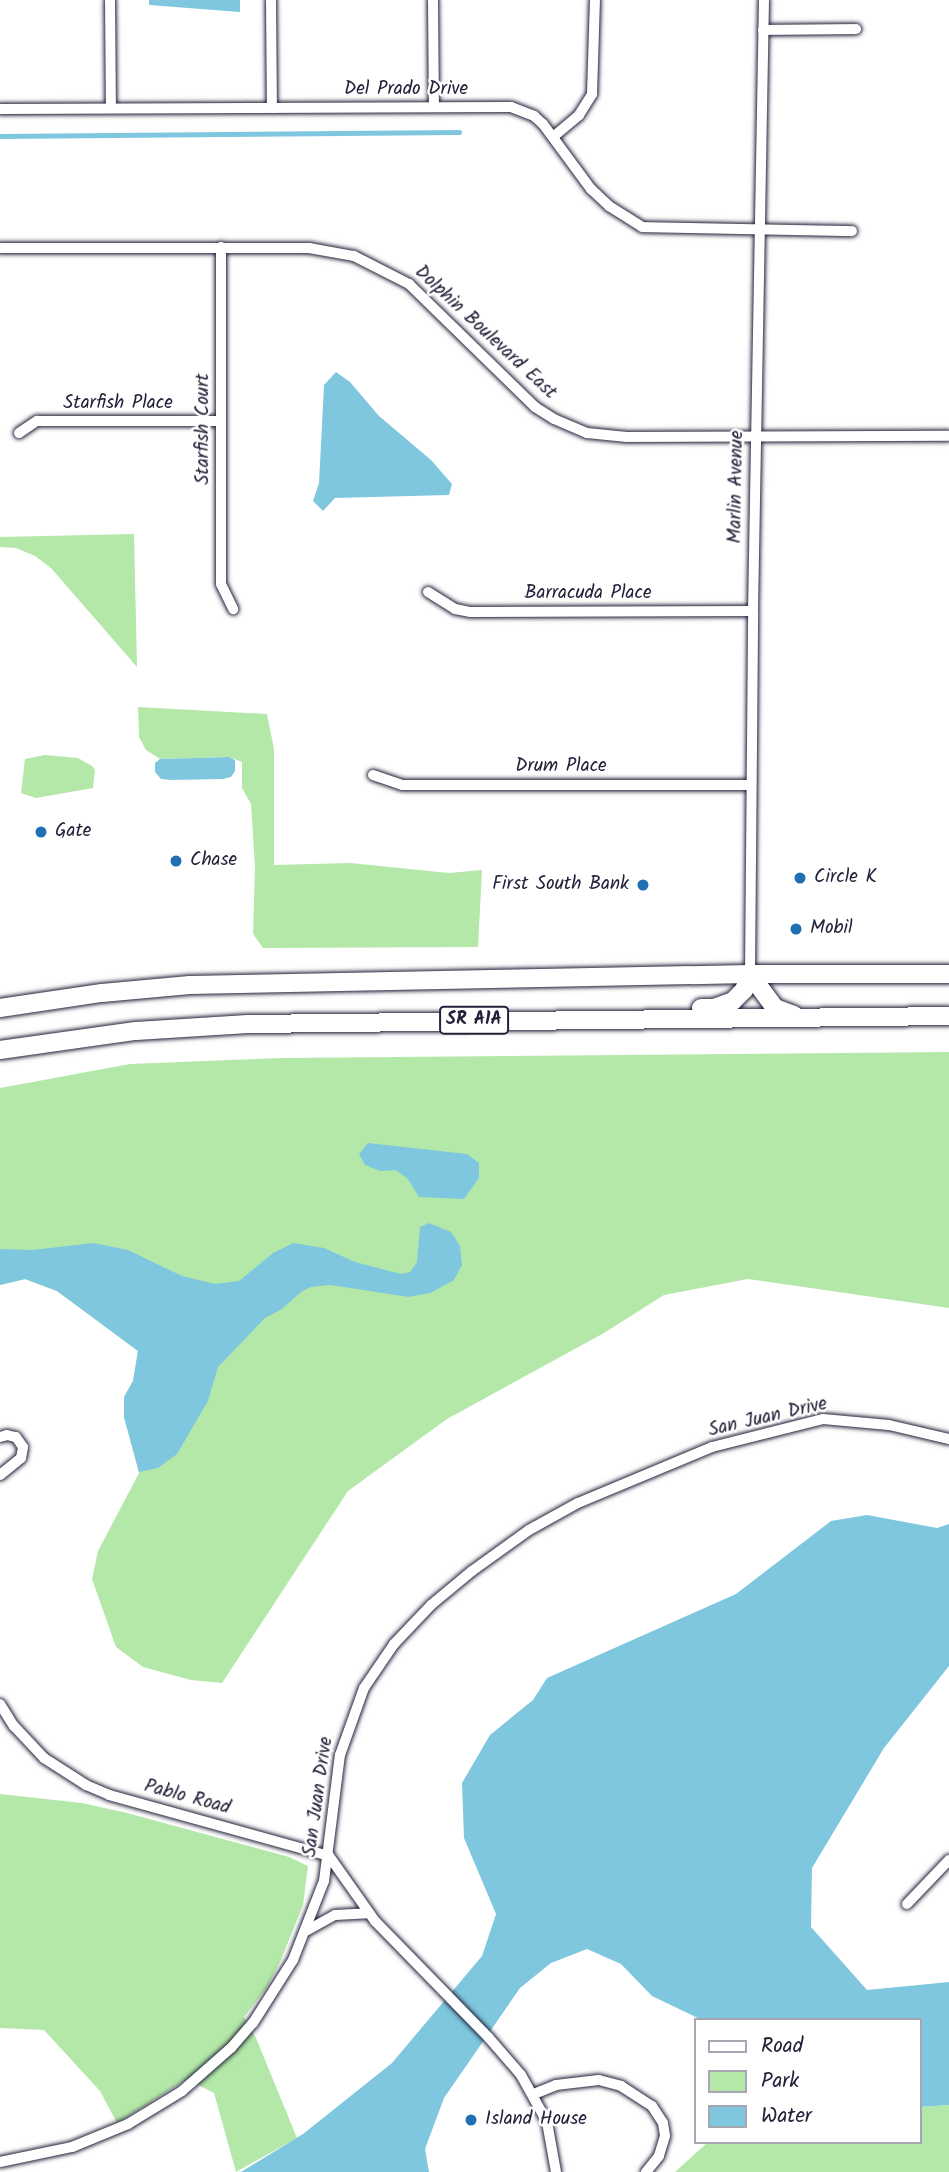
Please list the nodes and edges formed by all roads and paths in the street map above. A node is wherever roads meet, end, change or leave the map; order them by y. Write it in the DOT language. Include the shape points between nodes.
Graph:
graph roads {
  1 [pos="110,0"];
  2 [pos="271,0"];
  3 [pos="433,0"];
  4 [pos="594,0"];
  5 [pos="764,0"];
  6 [pos="856,29"];
  7 [pos="763,30"];
  8 [pos="433,107"];
  9 [pos="111,108"];
  10 [pos="272,108"];
  11 [pos="0,109"];
  12 [pos="553,137"];
  13 [pos="760,231"];
  14 [pos="852,231"];
  15 [pos="221,247"];
  16 [pos="0,248"];
  17 [pos="221,421"];
  18 [pos="19,433"];
  19 [pos="755,436"];
  20 [pos="948,436"];
  21 [pos="428,592"];
  22 [pos="233,609"];
  23 [pos="753,611"];
  24 [pos="373,775"];
  25 [pos="750,785"];
  26 [pos="750,974"];
  27 [pos="949,974"];
  28 [pos="0,1008"];
  29 [pos="949,1016"];
  30 [pos="802,1017"];
  31 [pos="511,1019"];
  32 [pos="0,1050"];
  33 [pos="0,1437"];
  34 [pos="949,1439"];
  35 [pos="0,1475"];
  36 [pos="0,1704"];
  37 [pos="329,1856"];
  38 [pos="949,1860"];
  39 [pos="906,1903"];
  40 [pos="368,1913"];
  41 [pos="306,1931"];
  42 [pos="534,2094"];
  43 [pos="0,2162"];
  44 [pos="556,2172"];
  45 [pos="646,2172"];
  1 -- 9 [label="street"];
  2 -- 10 [label="street"];
  3 -- 8 [label="street"];
  4 -- 12 [label="street" via="592,94 579,115"];
  5 -- 7 [label="street, Marlin Avenue"];
  6 -- 7 [label="street"];
  7 -- 13 [label="street, Marlin Avenue"];
  8 -- 10 [label="street, Del Prado Drive"];
  8 -- 12 [label="street, Del Prado Drive" via="511,107 534,116"];
  9 -- 10 [label="street, Del Prado Drive"];
  9 -- 11 [label="street, Del Prado Drive"];
  12 -- 13 [label="street, Del Prado Drive" via="591,189 642,227"];
  13 -- 14 [label="street, Del Prado Drive"];
  13 -- 19 [label="street, Marlin Avenue"];
  15 -- 16 [label="street, Dolphin Boulevard East"];
  15 -- 17 [label="street, Starfish Court"];
  15 -- 19 [label="street, Dolphin Boulevard East" via="324,249 383,268 421,294 535,407 574,429 618,437"];
  17 -- 18 [label="street, Starfish Place" via="37,421"];
  17 -- 22 [label="street, Starfish Court" via="221,584"];
  19 -- 20 [label="street, Dolphin Boulevard East"];
  19 -- 23 [label="street, Marlin Avenue"];
  21 -- 23 [label="street, Barracuda Place" via="440,603 471,612"];
  23 -- 25 [label="street, Marlin Avenue"];
  24 -- 25 [label="street, Drum Place" via="402,785"];
  25 -- 26 [label="street, Marlin Avenue"];
  26 -- 27 [label="main road, SR A1A"];
  26 -- 28 [label="main road, SR A1A" via="190,985"];
  26 -- 30 [label="main road" via="775,1008"];
  26 -- 31 [label="main road" via="733,1001 714,1008 549,1009"];
  29 -- 30 [label="main road, SR A1A"];
  30 -- 31 [label="main road, SR A1A"];
  31 -- 32 [label="main road, SR A1A" via="248,1024 150,1030"];
  33 -- 35 [label="street" via="16,1437 23,1447 21,1458"];
  34 -- 37 [label="street, San Juan Drive" via="889,1425 823,1419 712,1447 578,1503 492,1555 431,1605 368,1680 340,1755"];
  36 -- 37 [label="street, Pablo Road" via="44,1758 86,1785"];
  37 -- 40 [label="street"];
  37 -- 41 [label="street, San Juan Drive"];
  38 -- 39 [label="street"];
  40 -- 41 [label="street" via="335,1915"];
  40 -- 42 [label="street" via="489,2038"];
  41 -- 43 [label="street, San Juan Drive" via="253,2023 182,2091 96,2139"];
  42 -- 44 [label="street" via="547,2122"];
  42 -- 45 [label="street" via="556,2085 599,2080 621,2085 652,2106 665,2136 659,2156"];
}
